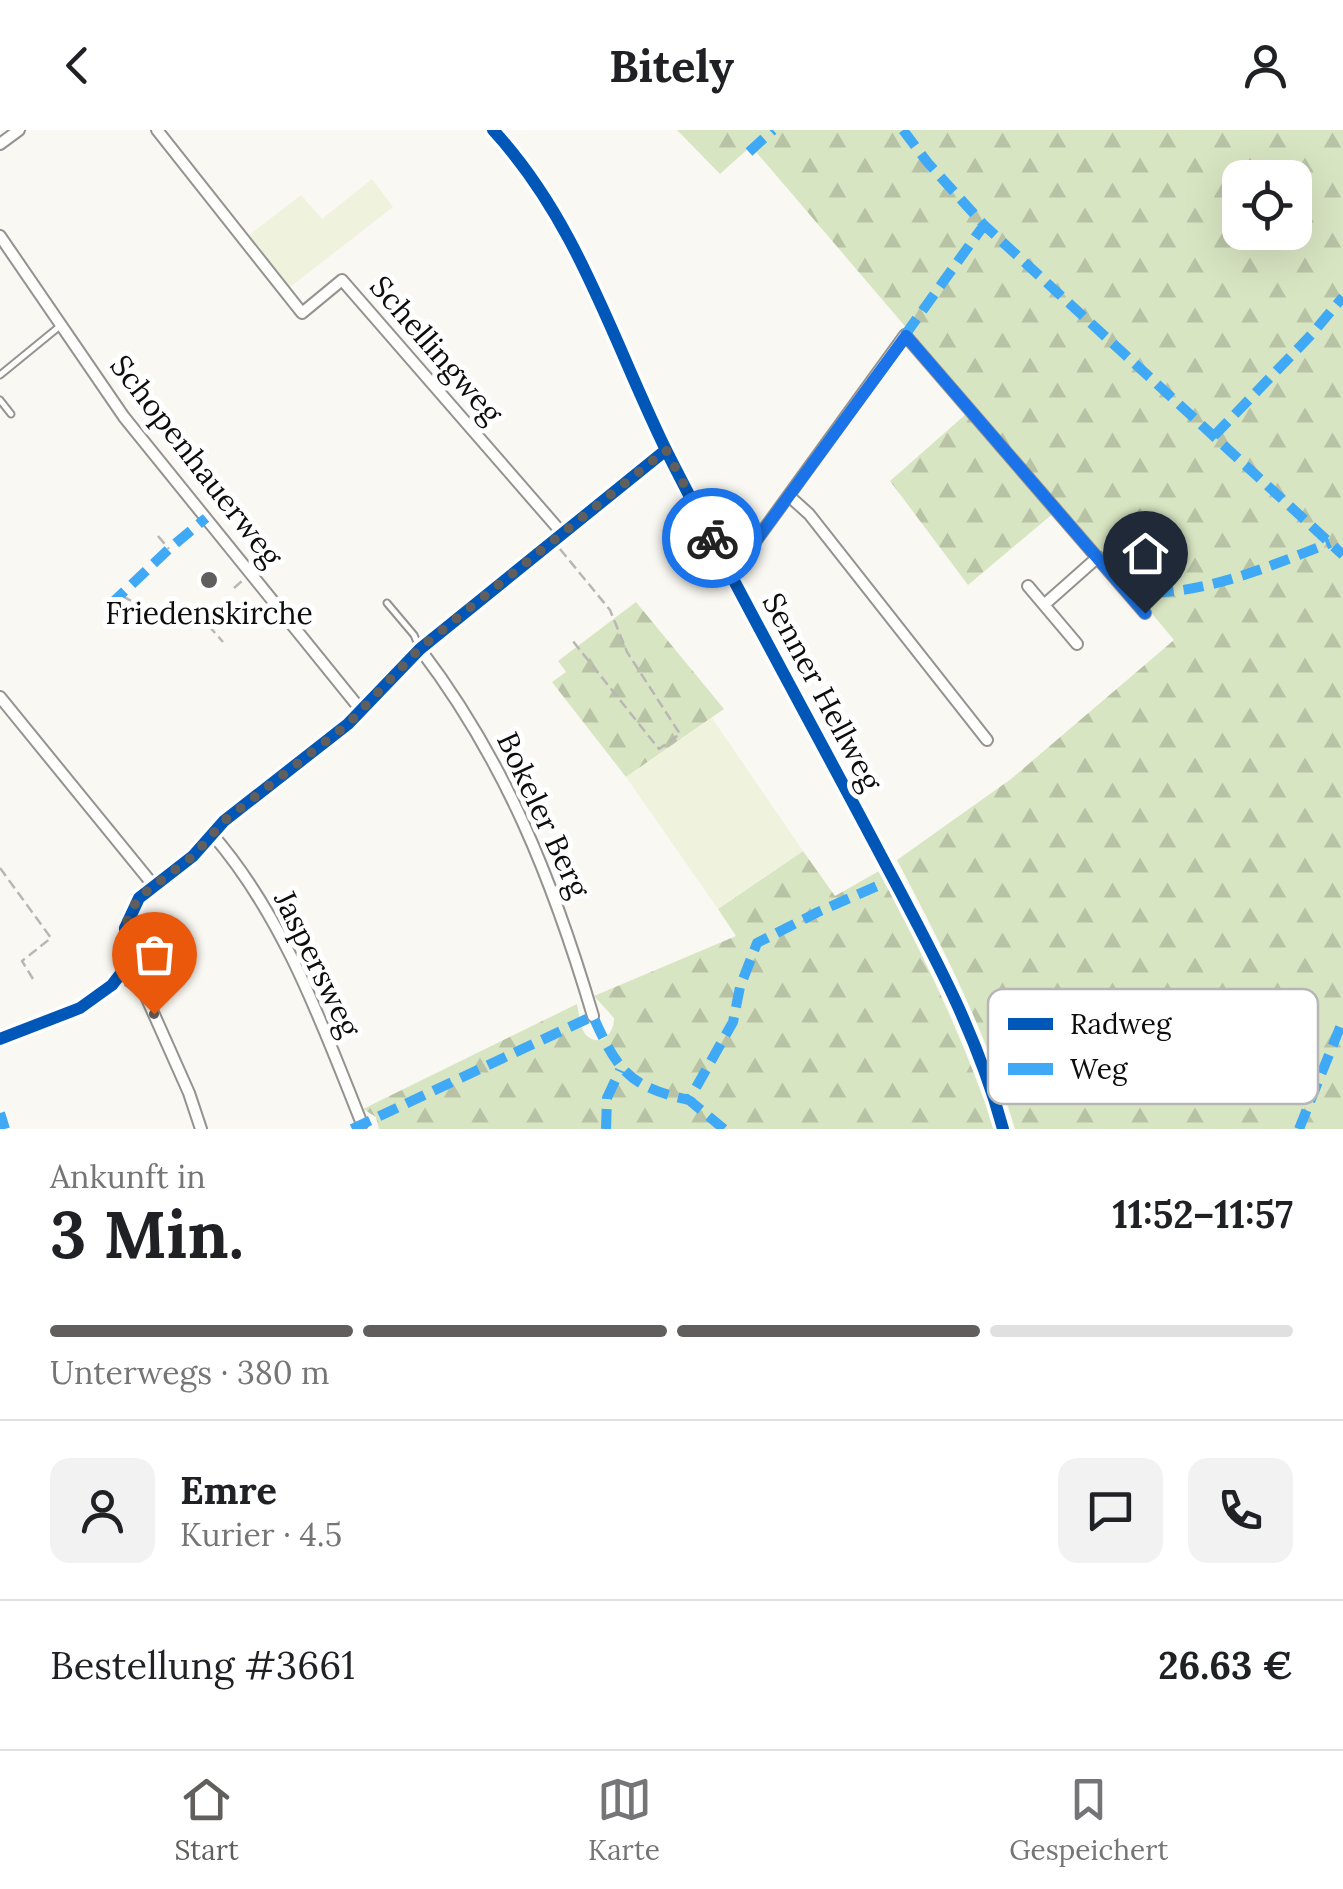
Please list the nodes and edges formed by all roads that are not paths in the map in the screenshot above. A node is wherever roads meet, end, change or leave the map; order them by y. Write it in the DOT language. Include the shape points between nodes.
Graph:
graph roads {
  1 [pos="19,130"];
  2 [pos="157,130"];
  3 [pos="493,130"];
  4 [pos="0,144"];
  5 [pos="0,236"];
  6 [pos="62,324"];
  7 [pos="0,375"];
  8 [pos="0,400"];
  9 [pos="11,414"];
  10 [pos="666,450"];
  11 [pos="790,496"];
  12 [pos="557,537"];
  13 [pos="1098,557"];
  14 [pos="728,567"];
  15 [pos="1028,586"];
  16 [pos="387,603"];
  17 [pos="1045,604"];
  18 [pos="1145,613"];
  19 [pos="1077,644"];
  20 [pos="420,648"];
  21 [pos="0,697"];
  22 [pos="361,710"];
  23 [pos="987,740"];
  24 [pos="212,834"];
  25 [pos="154,886"];
  26 [pos="122,975"];
  27 [pos="593,1016"];
  28 [pos="0,1039"];
  29 [pos="988,1082"];
  30 [pos="995,1104"];
  31 [pos="362,1124"];
  32 [pos="200,1129"];
  33 [pos="1004,1129"];
  1 -- 4 [label="street"];
  2 -- 12 [label="street, Schellingweg" via="302,313 342,280"];
  3 -- 10 [label="street, Senner Hellweg" via="543,195 598,292"];
  5 -- 6 [label="street, Schopenhauerweg"];
  6 -- 7 [label="lane"];
  6 -- 22 [label="street, Schopenhauerweg" via="124,417"];
  8 -- 9 [label="lane"];
  10 -- 12 [label="street"];
  10 -- 14 [label="street, Senner Hellweg"];
  11 -- 13 [label="street" via="906,336"];
  11 -- 14 [label="street" via="744,557"];
  11 -- 23 [label="street"];
  12 -- 20 [label="street"];
  13 -- 17 [label="street"];
  13 -- 18 [label="street"];
  14 -- 29 [label="street, Senner Hellweg" via="966,1018"];
  15 -- 17 [label="street"];
  16 -- 20 [label="lane"];
  17 -- 19 [label="street"];
  20 -- 22 [label="street"];
  20 -- 27 [label="street, Bokeler Berg" via="469,718 524,821"];
  21 -- 25 [label="street"];
  22 -- 24 [label="street"];
  24 -- 25 [label="street"];
  24 -- 31 [label="street, Jaspersweg" via="279,932"];
  25 -- 26 [label="street" via="126,920"];
  26 -- 28 [label="street" via="80,1008"];
  26 -- 32 [label="street" via="144,992"];
  30 -- 33 [label="street, Senner Hellweg"];
}
